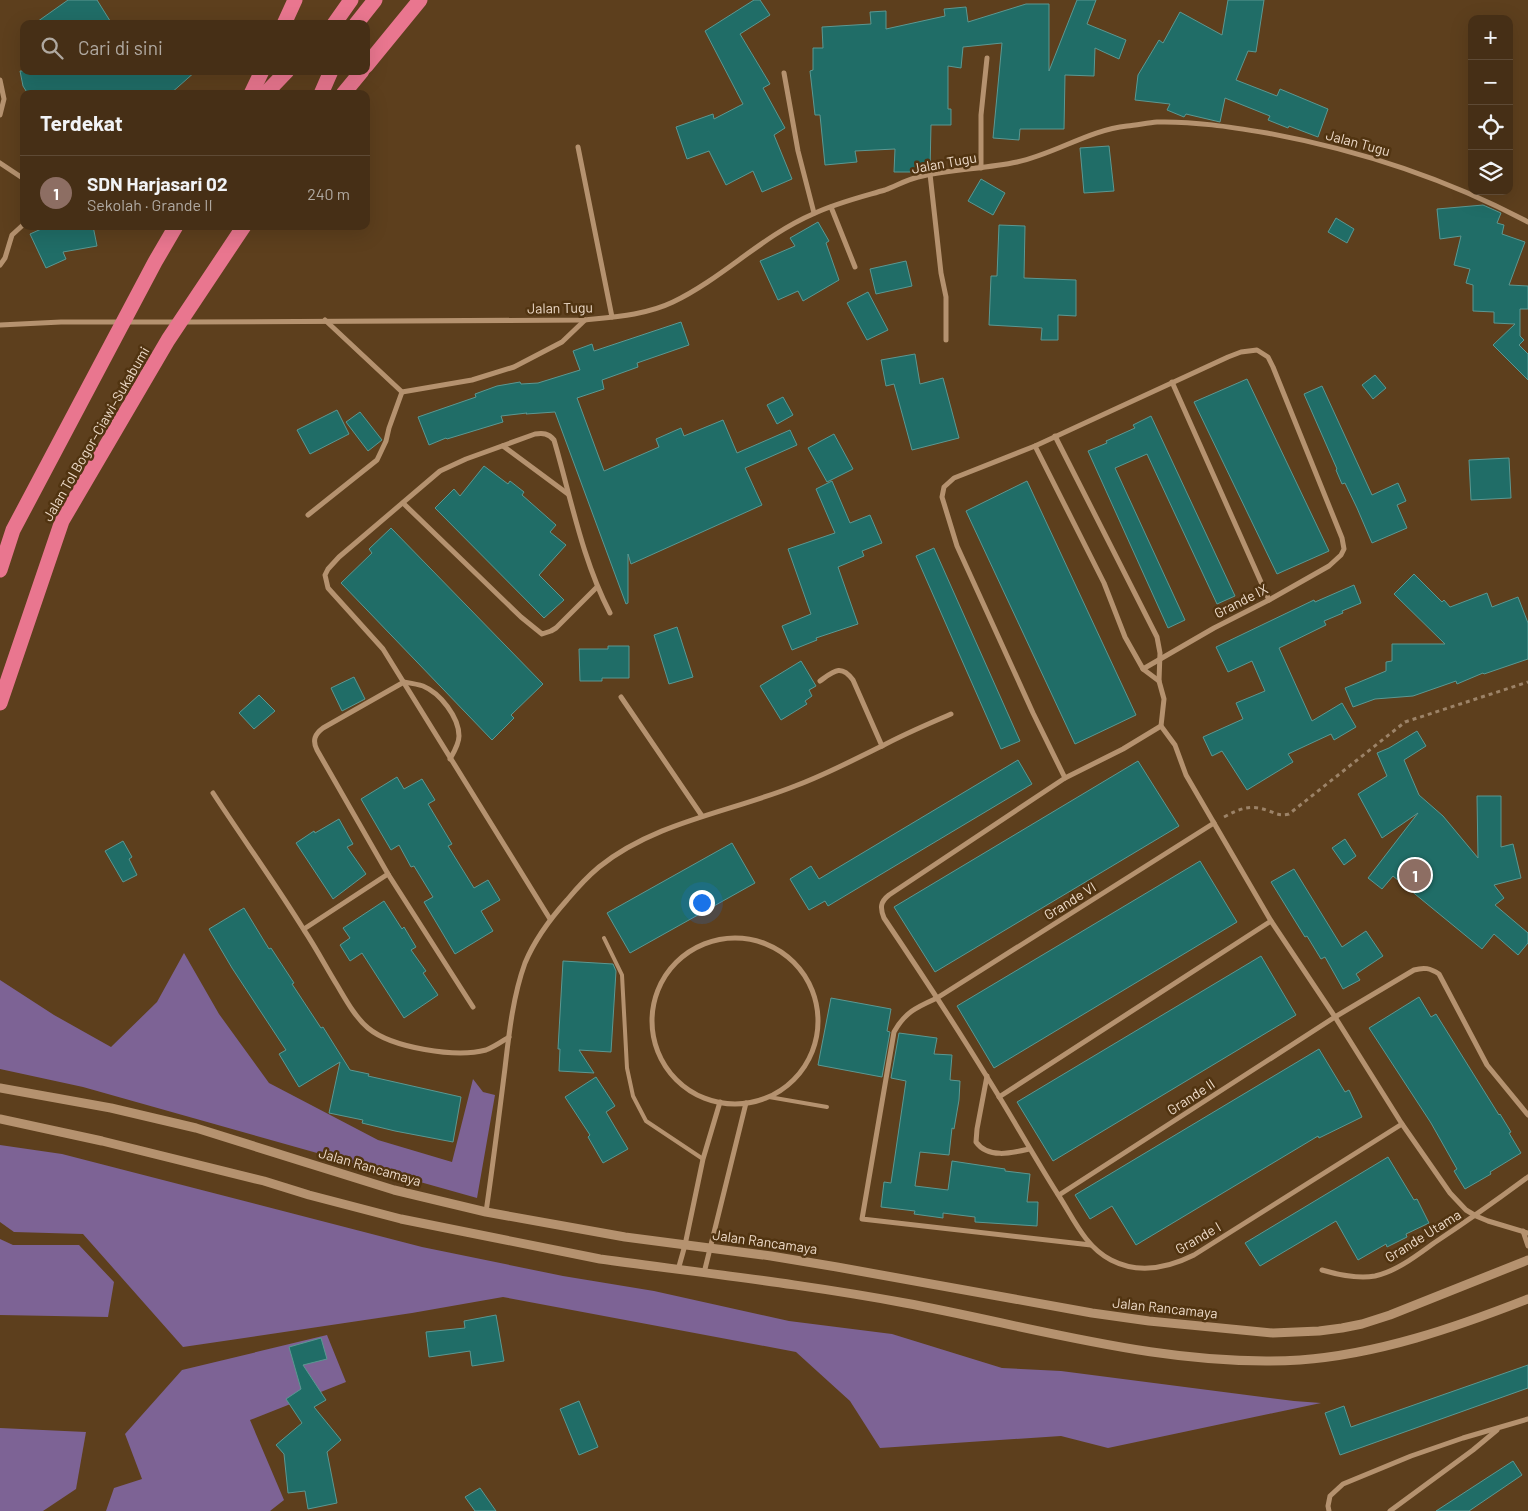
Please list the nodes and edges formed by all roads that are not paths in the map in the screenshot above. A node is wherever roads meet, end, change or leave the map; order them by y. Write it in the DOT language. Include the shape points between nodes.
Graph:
graph roads {
  1 [pos="295,0"];
  2 [pos="351,0"];
  3 [pos="375,0"];
  4 [pos="420,0"];
  5 [pos="286,20"];
  6 [pos="337,20"];
  7 [pos="359,20"];
  8 [pos="987,58"];
  9 [pos="370,61"];
  10 [pos="784,73"];
  11 [pos="260,75"];
  12 [pos="283,75"];
  13 [pos="329,75"];
  14 [pos="359,75"];
  15 [pos="0,80"];
  16 [pos="253,90"];
  17 [pos="269,90"];
  18 [pos="323,90"];
  19 [pos="346,90"];
  20 [pos="1,113"];
  21 [pos="578,147"];
  22 [pos="0,163"];
  23 [pos="981,168"];
  24 [pos="930,174"];
  25 [pos="20,176"];
  26 [pos="831,208"];
  27 [pos="814,213"];
  28 [pos="1528,222"];
  29 [pos="20,228"];
  30 [pos="174,230"];
  31 [pos="241,230"];
  32 [pos="0,265"];
  33 [pos="855,267"];
  34 [pos="612,317"];
  35 [pos="325,320"];
  36 [pos="585,320"];
  37 [pos="0,325"];
  38 [pos="946,340"];
  39 [pos="1172,382"];
  40 [pos="402,392"];
  41 [pos="1055,436"];
  42 [pos="502,446"];
  43 [pos="1035,446"];
  44 [pos="568,495"];
  45 [pos="402,502"];
  46 [pos="308,515"];
  47 [pos="0,570"];
  48 [pos="597,587"];
  49 [pos="1269,600"];
  50 [pos="610,613"];
  51 [pos="1160,659"];
  52 [pos="1143,668"];
  53 [pos="820,681"];
  54 [pos="1159,681"];
  55 [pos="404,682"];
  56 [pos="621,697"];
  57 [pos="0,703"];
  58 [pos="951,714"];
  59 [pos="1162,726"];
  60 [pos="882,746"];
  61 [pos="450,759"];
  62 [pos="1066,778"];
  63 [pos="213,793"];
  64 [pos="702,816"];
  65 [pos="1214,823"];
  66 [pos="388,874"];
  67 [pos="550,919"];
  68 [pos="1271,921"];
  69 [pos="304,929"];
  70 [pos="604,938"];
  71 [pos="937,998"];
  72 [pos="473,1007"];
  73 [pos="1335,1017"];
  74 [pos="509,1037"];
  75 [pos="987,1076"];
  76 [pos="0,1088"];
  77 [pos="999,1096"];
  78 [pos="770,1097"];
  79 [pos="720,1102"];
  80 [pos="746,1104"];
  81 [pos="827,1107"];
  82 [pos="1528,1115"];
  83 [pos="0,1119"];
  84 [pos="1402,1124"];
  85 [pos="1030,1149"];
  86 [pos="703,1159"];
  87 [pos="1528,1177"];
  88 [pos="1059,1195"];
  89 [pos="486,1212"];
  90 [pos="1476,1216"];
  91 [pos="1526,1232"];
  92 [pos="685,1245"];
  93 [pos="1091,1245"];
  94 [pos="1528,1246"];
  95 [pos="710,1249"];
  96 [pos="1528,1260"];
  97 [pos="678,1270"];
  98 [pos="1322,1270"];
  99 [pos="704,1273"];
  100 [pos="1528,1299"];
  101 [pos="1528,1419"];
  102 [pos="1499,1428"];
  103 [pos="1329,1511"];
  104 [pos="1390,1511"];
  1 -- 5 [label="highway"];
  2 -- 6 [label="highway"];
  3 -- 7 [label="highway"];
  4 -- 9 [label="highway"];
  8 -- 23 [label="street" via="981,115"];
  10 -- 27 [label="street" via="798,151"];
  11 -- 16 [label="highway"];
  12 -- 17 [label="highway"];
  13 -- 18 [label="highway"];
  14 -- 19 [label="highway"];
  15 -- 20 [label="street" via="4,99"];
  21 -- 34 [label="street"];
  22 -- 25 [label="street"];
  23 -- 24 [label="street, Jalan Tugu"];
  23 -- 28 [label="street, Jalan Tugu" via="1020,161 1125,126 1158,122 1205,125 1288,137 1393,164 1424,174"];
  24 -- 26 [label="street, Jalan Tugu"];
  24 -- 38 [label="street" via="946,297"];
  26 -- 27 [label="street, Jalan Tugu"];
  26 -- 33 [label="street"];
  27 -- 34 [label="street, Jalan Tugu" via="763,242 708,282 672,303"];
  29 -- 32 [label="street" via="12,235"];
  30 -- 47 [label="highway, Jalan Tol Bogor–Ciawi–Sukabumi" via="12,530"];
  31 -- 57 [label="highway, Jalan Tol Bogor–Ciawi–Sukabumi" via="168,340 62,521"];
  34 -- 36 [label="street, Jalan Tugu"];
  35 -- 36 [label="street, Jalan Tugu"];
  35 -- 37 [label="street, Jalan Tugu"];
  35 -- 40 [label="street"];
  36 -- 40 [label="street" via="562,342 514,367 472,380"];
  39 -- 41 [label="street"];
  39 -- 49 [label="street"];
  39 -- 49 [label="street, Grande IX" via="1241,352 1257,350 1268,357 1344,549 1329,566"];
  40 -- 46 [label="street" via="377,460"];
  41 -- 43 [label="street"];
  41 -- 51 [label="street" via="1157,638"];
  42 -- 44 [label="street"];
  42 -- 44 [label="street" via="534,434 549,435 554,440"];
  42 -- 45 [label="street" via="440,471"];
  43 -- 52 [label="street" via="1104,583 1125,638"];
  43 -- 62 [label="street" via="954,478 944,487 942,497 956,546"];
  44 -- 48 [label="street"];
  45 -- 48 [label="street" via="542,634 556,628"];
  45 -- 55 [label="street" via="339,557 325,576 328,588 374,638"];
  48 -- 50 [label="street"];
  49 -- 51 [label="street, Grande IX"];
  51 -- 52 [label="street, Grande IX"];
  51 -- 54 [label="street"];
  52 -- 54 [label="street"];
  53 -- 60 [label="street" via="837,670 848,673"];
  54 -- 59 [label="street" via="1164,699"];
  55 -- 61 [label="street"];
  55 -- 61 [label="street" via="424,687 448,708 457,724 459,736"];
  55 -- 66 [label="street" via="317,732 314,744"];
  56 -- 64 [label="street"];
  58 -- 60 [label="street"];
  59 -- 62 [label="street"];
  59 -- 65 [label="street"];
  60 -- 64 [label="street" via="798,785 754,802"];
  61 -- 67 [label="street"];
  62 -- 71 [label="street" via="884,899 881,911 884,918"];
  63 -- 69 [label="street"];
  64 -- 67 [label="street" via="637,843 600,866 583,880"];
  65 -- 68 [label="street"];
  65 -- 71 [label="street, Grande VI"];
  66 -- 69 [label="street"];
  66 -- 72 [label="street"];
  67 -- 74 [label="street" via="525,964"];
  68 -- 73 [label="street"];
  68 -- 77 [label="street"];
  69 -- 74 [label="street" via="348,1004 376,1034 428,1050 464,1053 496,1046"];
  70 -- 86 [label="lane" via="622,975 627,1068 633,1096 646,1121"];
  71 -- 75 [label="street"];
  71 -- 93 [label="street, Grande VI" via="913,1009 894,1032 862,1219"];
  73 -- 82 [label="street, Grande II" via="1414,970 1432,970 1439,974 1487,1065"];
  73 -- 84 [label="street"];
  73 -- 88 [label="street, Grande II"];
  74 -- 89 [label="street"];
  75 -- 77 [label="street"];
  75 -- 85 [label="street" via="976,1142 984,1150 997,1153"];
  76 -- 89 [label="street, Jalan Rancamaya" via="111,1108 196,1128 394,1190"];
  77 -- 85 [label="street"];
  78 -- 79 [label="street" via="792,1082 808,1062 817,1037 818,1010 811,985 796,963 774,947 750,938 723,938 698,946 676,961 660,982 652,1007 651,1034 660,1059 675,1080 696,1096"];
  78 -- 80 [label="street"];
  78 -- 81 [label="lane"];
  79 -- 80 [label="street"];
  79 -- 86 [label="street"];
  80 -- 95 [label="street"];
  83 -- 97 [label="street" via="264,1181 401,1219 565,1253"];
  84 -- 90 [label="street" via="1450,1193"];
  84 -- 93 [label="street, Grande I" via="1178,1262 1138,1268 1111,1260"];
  85 -- 88 [label="street"];
  86 -- 92 [label="street"];
  87 -- 90 [label="street, Grande Utama"];
  88 -- 93 [label="street"];
  89 -- 92 [label="street, Jalan Rancamaya"];
  90 -- 91 [label="street"];
  90 -- 98 [label="street, Grande Utama" via="1384,1273 1360,1277"];
  91 -- 94 [label="street"];
  92 -- 95 [label="street, Jalan Rancamaya"];
  92 -- 97 [label="street"];
  95 -- 96 [label="street, Jalan Rancamaya" via="838,1266 1092,1313 1273,1332 1319,1331 1362,1324"];
  95 -- 99 [label="street"];
  97 -- 99 [label="street"];
  99 -- 100 [label="street" via="878,1298 1097,1343 1200,1357 1262,1360 1337,1356 1393,1344 1448,1330"];
  101 -- 102 [label="street"];
  102 -- 103 [label="street" via="1411,1456 1343,1484 1330,1496"];
  102 -- 104 [label="street"];
}
